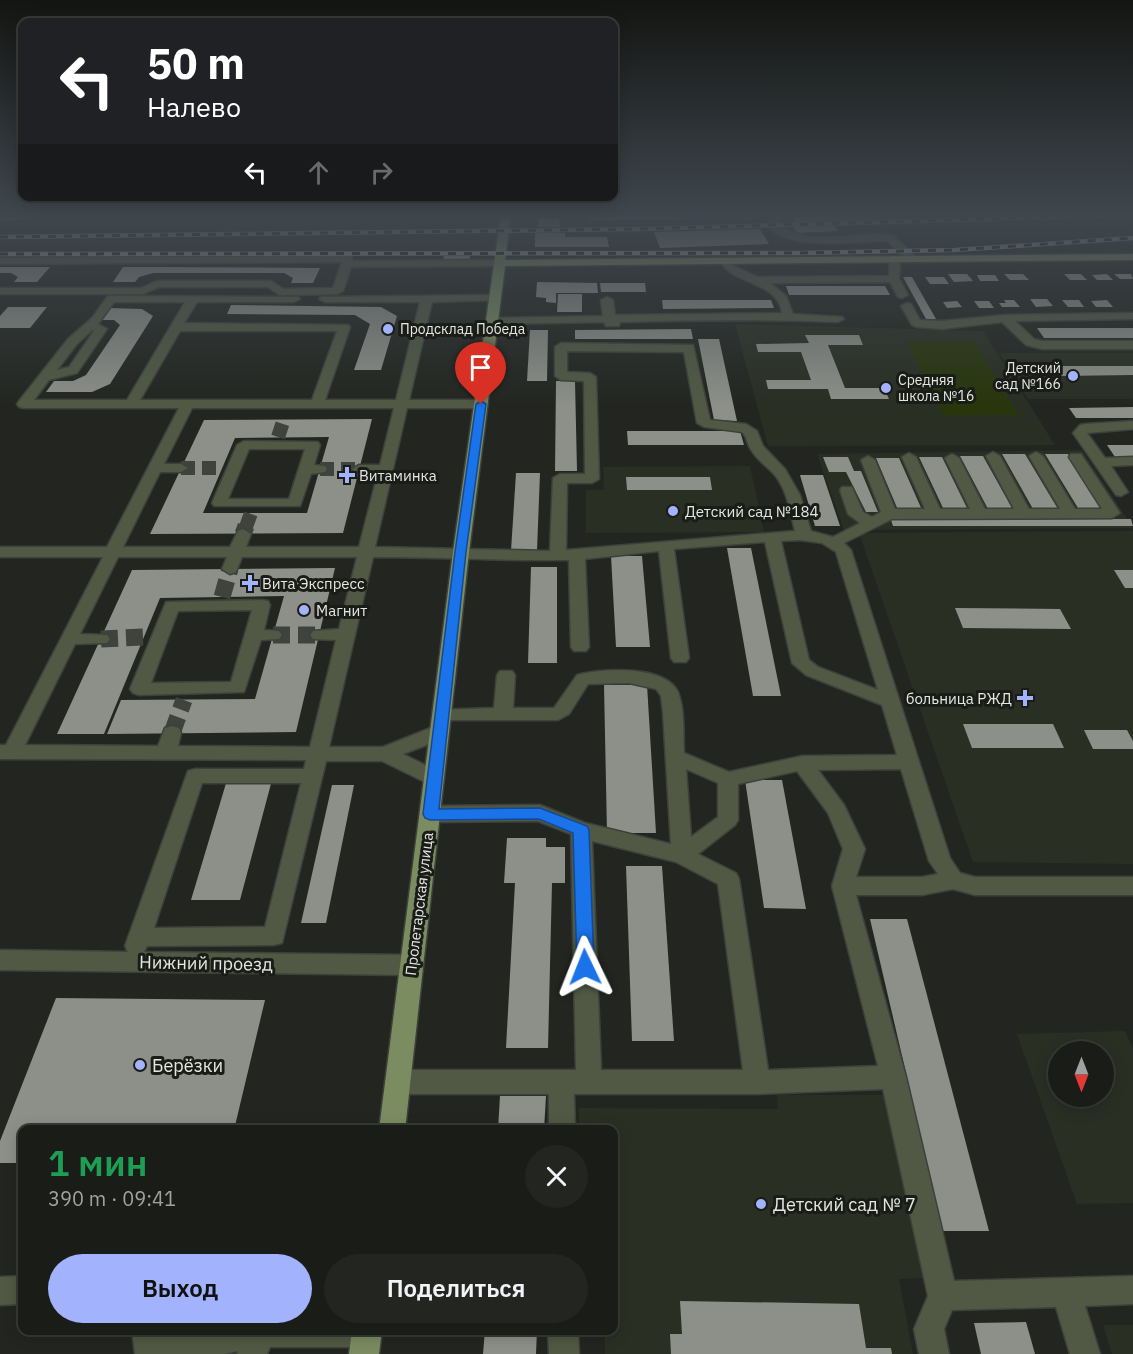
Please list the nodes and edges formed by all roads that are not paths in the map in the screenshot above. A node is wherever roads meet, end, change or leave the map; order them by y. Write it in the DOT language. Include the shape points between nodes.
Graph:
graph roads {
  1 [pos="61,278"];
  2 [pos="97,278"];
  3 [pos="341,278"];
  4 [pos="497,278"];
  5 [pos="750,278"];
  6 [pos="894,279"];
  7 [pos="754,280"];
  8 [pos="0,291"];
  9 [pos="51,291"];
  10 [pos="87,291"];
  11 [pos="427,298"];
  12 [pos="494,298"];
  13 [pos="193,299"];
  14 [pos="607,300"];
  15 [pos="789,316"];
  16 [pos="1133,316"];
  17 [pos="1005,318"];
  18 [pos="838,319"];
  19 [pos="491,321"];
  20 [pos="610,321"];
  21 [pos="664,324"];
  22 [pos="585,325"];
  23 [pos="177,327"];
  24 [pos="561,333"];
  25 [pos="1133,345"];
  26 [pos="131,404"];
  27 [pos="188,404"];
  28 [pos="290,404"];
  29 [pos="316,404"];
  30 [pos="402,404"];
  31 [pos="481,404"];
  32 [pos="284,419"];
  33 [pos="1133,425"];
  34 [pos="993,456"];
  35 [pos="1036,456"];
  36 [pos="909,457"];
  37 [pos="1076,457"];
  38 [pos="952,458"];
  39 [pos="868,460"];
  40 [pos="1101,462"];
  41 [pos="1133,462"];
  42 [pos="154,468"];
  43 [pos="181,468"];
  44 [pos="359,470"];
  45 [pos="386,470"];
  46 [pos="848,490"];
  47 [pos="1121,492"];
  48 [pos="252,508"];
  49 [pos="934,513"];
  50 [pos="979,513"];
  51 [pos="1024,513"];
  52 [pos="1070,513"];
  53 [pos="889,514"];
  54 [pos="871,523"];
  55 [pos="243,534"];
  56 [pos="804,535"];
  57 [pos="772,537"];
  58 [pos="835,542"];
  59 [pos="666,545"];
  60 [pos="0,552"];
  61 [pos="113,552"];
  62 [pos="237,552"];
  63 [pos="366,552"];
  64 [pos="460,552"];
  65 [pos="558,555"];
  66 [pos="577,555"];
  67 [pos="230,569"];
  68 [pos="345,634"];
  69 [pos="254,635"];
  70 [pos="273,635"];
  71 [pos="319,635"];
  72 [pos="70,639"];
  73 [pos="101,639"];
  74 [pos="580,647"];
  75 [pos="680,658"];
  76 [pos="506,675"];
  77 [pos="891,702"];
  78 [pos="504,714"];
  79 [pos="441,723"];
  80 [pos="172,734"];
  81 [pos="6,752"];
  82 [pos="166,753"];
  83 [pos="318,753"];
  84 [pos="385,754"];
  85 [pos="675,757"];
  86 [pos="909,762"];
  87 [pos="802,764"];
  88 [pos="312,776"];
  89 [pos="434,778"];
  90 [pos="728,779"];
  91 [pos="430,814"];
  92 [pos="581,830"];
  93 [pos="682,855"];
  94 [pos="953,880"];
  95 [pos="843,886"];
  96 [pos="1133,886"];
  97 [pos="139,937"];
  98 [pos="0,960"];
  99 [pos="131,962"];
  100 [pos="411,965"];
  101 [pos="893,1077"];
  102 [pos="398,1082"];
  103 [pos="589,1082"];
  104 [pos="757,1082"];
  105 [pos="561,1083"];
  106 [pos="393,1125"];
  107 [pos="562,1125"];
  108 [pos="18,1290"];
  109 [pos="1133,1290"];
  110 [pos="0,1291"];
  111 [pos="1066,1292"];
  112 [pos="943,1296"];
  113 [pos="148,1335"];
  114 [pos="563,1335"];
  115 [pos="366,1339"];
  116 [pos="256,1343"];
  117 [pos="151,1354"];
  118 [pos="564,1354"];
  119 [pos="934,1354"];
  120 [pos="1085,1354"];
  1 -- 9 [label="street"];
  2 -- 10 [label="street"];
  3 -- 10 [label="street" via="337,291 280,291 271,284 157,284 143,291"];
  4 -- 12 [label="main road, Пролетарская улица"];
  5 -- 7 [label="street"];
  6 -- 7 [label="street"];
  6 -- 17 [label="street" via="916,323 942,325"];
  7 -- 15 [label="street" via="783,297"];
  8 -- 9 [label="street"];
  9 -- 10 [label="street"];
  11 -- 12 [label="street"];
  11 -- 13 [label="street"];
  11 -- 30 [label="street"];
  12 -- 19 [label="main road, Пролетарская улица"];
  13 -- 23 [label="street"];
  13 -- 26 [label="street" via="111,299 88,325 101,329 73,370 45,377 24,404"];
  14 -- 20 [label="street"];
  15 -- 18 [label="street"];
  15 -- 20 [label="street"];
  16 -- 17 [label="street"];
  17 -- 25 [label="street" via="1030,342 1042,345"];
  19 -- 24 [label="street"];
  19 -- 31 [label="main road, Пролетарская улица"];
  20 -- 21 [label="street"];
  20 -- 22 [label="street"];
  20 -- 24 [label="street"];
  23 -- 26 [label="street"];
  23 -- 29 [label="street" via="344,327"];
  24 -- 56 [label="street" via="689,348 704,423 746,428 752,434 756,447 780,472 793,495"];
  24 -- 65 [label="street" via="561,376 590,378 592,479 560,478"];
  26 -- 27 [label="street"];
  27 -- 28 [label="street"];
  27 -- 42 [label="street"];
  28 -- 29 [label="street"];
  28 -- 32 [label="street"];
  29 -- 30 [label="street"];
  30 -- 31 [label="street"];
  30 -- 45 [label="street"];
  31 -- 64 [label="main road, Пролетарская улица"];
  33 -- 40 [label="street" via="1085,428 1080,433"];
  34 -- 51 [label="street"];
  35 -- 52 [label="street"];
  36 -- 49 [label="street"];
  37 -- 52 [label="street" via="1112,513"];
  38 -- 50 [label="street"];
  39 -- 53 [label="street"];
  40 -- 41 [label="street"];
  40 -- 47 [label="street"];
  42 -- 43 [label="street"];
  42 -- 61 [label="street"];
  44 -- 45 [label="street"];
  45 -- 63 [label="street"];
  46 -- 54 [label="street" via="856,514"];
  48 -- 48 [label="street" via="219,503 228,468 244,445 276,441 313,445 312,470 295,503"];
  49 -- 50 [label="street"];
  49 -- 53 [label="street"];
  50 -- 51 [label="street"];
  51 -- 52 [label="street"];
  53 -- 54 [label="street"];
  54 -- 58 [label="street"];
  55 -- 62 [label="street"];
  56 -- 57 [label="street"];
  56 -- 58 [label="street"];
  57 -- 59 [label="street"];
  57 -- 77 [label="street" via="801,663"];
  58 -- 77 [label="street" via="843,550"];
  59 -- 66 [label="street"];
  59 -- 75 [label="street"];
  60 -- 61 [label="street"];
  61 -- 62 [label="street"];
  61 -- 72 [label="street"];
  62 -- 63 [label="street"];
  62 -- 67 [label="street"];
  63 -- 64 [label="street"];
  63 -- 68 [label="street"];
  64 -- 65 [label="street"];
  64 -- 79 [label="main road, Пролетарская улица"];
  65 -- 66 [label="street"];
  66 -- 74 [label="street"];
  68 -- 71 [label="street"];
  68 -- 83 [label="street"];
  69 -- 69 [label="street" via="238,688 186,694 139,689 152,637 172,606 220,601 262,605"];
  69 -- 70 [label="street"];
  72 -- 73 [label="street"];
  72 -- 81 [label="street"];
  76 -- 78 [label="street"];
  77 -- 86 [label="street"];
  78 -- 79 [label="street"];
  78 -- 85 [label="street" via="558,714 569,703 577,683 589,678 646,678 660,683 669,692"];
  79 -- 84 [label="street"];
  79 -- 89 [label="main road, Пролетарская улица"];
  80 -- 82 [label="street"];
  81 -- 82 [label="street"];
  82 -- 83 [label="street"];
  83 -- 84 [label="street"];
  83 -- 88 [label="street"];
  84 -- 89 [label="street"];
  85 -- 90 [label="street"];
  85 -- 93 [label="street"];
  86 -- 87 [label="street"];
  86 -- 94 [label="street" via="940,861"];
  87 -- 90 [label="street"];
  87 -- 95 [label="street" via="837,810 854,849"];
  88 -- 97 [label="street" via="195,776"];
  88 -- 97 [label="street" via="274,936"];
  89 -- 91 [label="main road, Пролетарская улица"];
  90 -- 93 [label="street" via="728,820"];
  91 -- 92 [label="street" via="540,813"];
  91 -- 100 [label="main road, Пролетарская улица"];
  92 -- 93 [label="street"];
  92 -- 103 [label="street"];
  93 -- 104 [label="street" via="728,879"];
  94 -- 95 [label="street" via="922,886"];
  94 -- 96 [label="street" via="975,886"];
  95 -- 101 [label="street"];
  97 -- 99 [label="street"];
  98 -- 99 [label="street, Нижний проезд"];
  99 -- 100 [label="street, Нижний проезд"];
  100 -- 102 [label="main road, Пролетарская улица"];
  101 -- 104 [label="street"];
  101 -- 112 [label="street"];
  102 -- 105 [label="street"];
  102 -- 106 [label="main road, Пролетарская улица"];
  103 -- 104 [label="street"];
  103 -- 105 [label="street"];
  105 -- 107 [label="street"];
  108 -- 110 [label="street"];
  109 -- 111 [label="street"];
  111 -- 112 [label="street"];
  111 -- 120 [label="street"];
  112 -- 119 [label="street" via="928,1329"];
  113 -- 117 [label="street"];
  114 -- 118 [label="street"];
  115 -- 116 [label="street"];
  116 -- 117 [label="street"];
}
